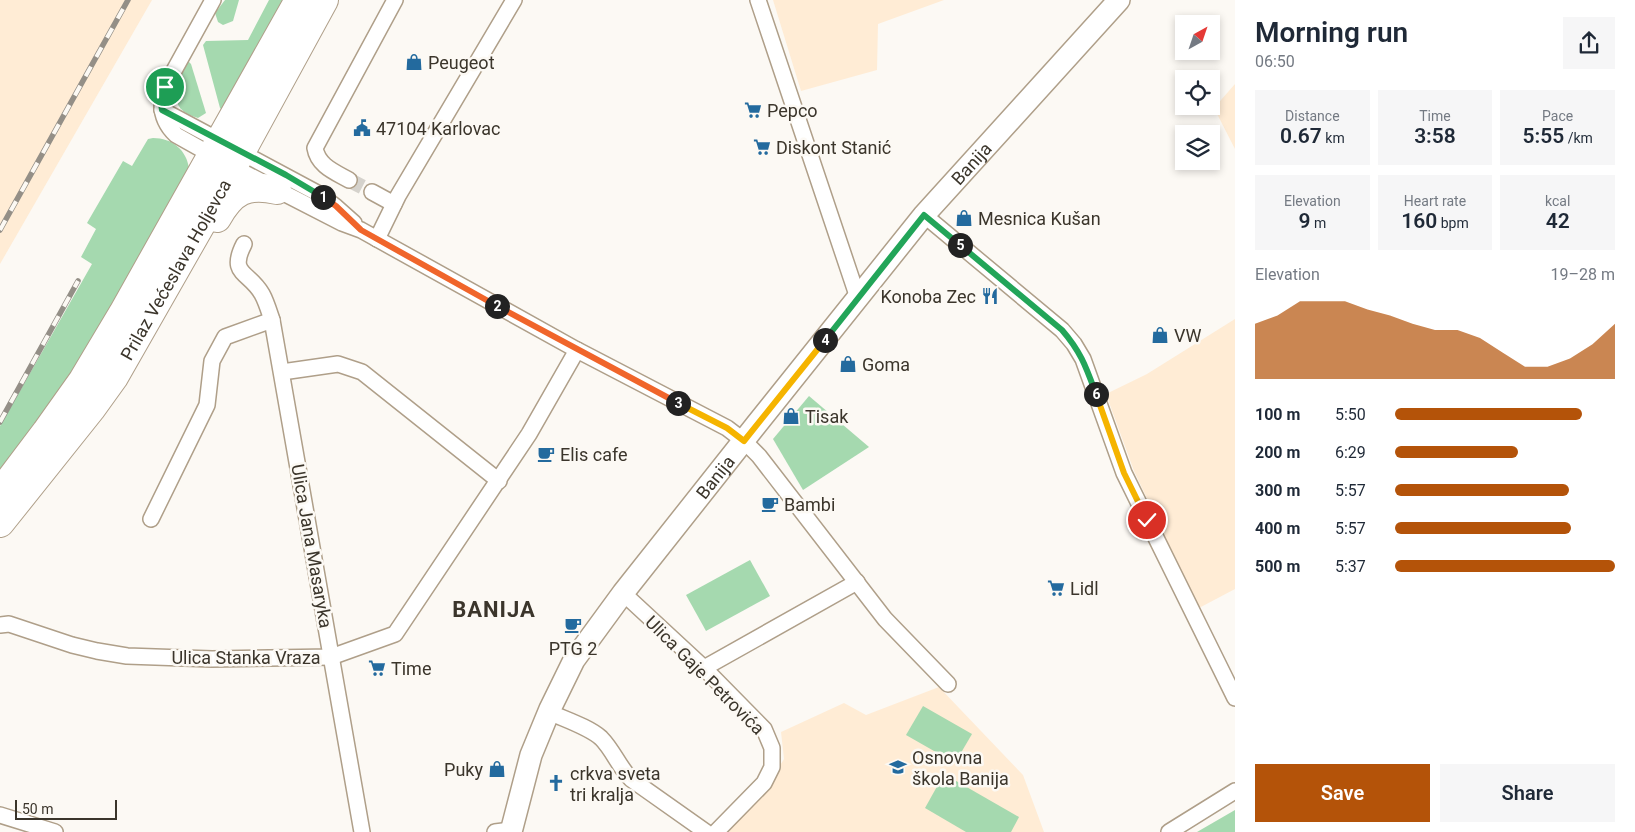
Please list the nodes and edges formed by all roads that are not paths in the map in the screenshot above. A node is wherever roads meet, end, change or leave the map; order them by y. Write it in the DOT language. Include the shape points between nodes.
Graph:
graph roads {
  1 [pos="213,0"];
  2 [pos="299,0"];
  3 [pos="324,0"];
  4 [pos="395,0"];
  5 [pos="514,0"];
  6 [pos="758,0"];
  7 [pos="1119,0"];
  8 [pos="227,154"];
  9 [pos="349,180"];
  10 [pos="277,190"];
  11 [pos="372,192"];
  12 [pos="394,204"];
  13 [pos="924,215"];
  14 [pos="361,230"];
  15 [pos="377,239"];
  16 [pos="244,244"];
  17 [pos="188,248"];
  18 [pos="858,298"];
  19 [pos="272,320"];
  20 [pos="577,350"];
  21 [pos="282,372"];
  22 [pos="744,441"];
  23 [pos="499,481"];
  24 [pos="0,493"];
  25 [pos="151,520"];
  26 [pos="0,522"];
  27 [pos="857,582"];
  28 [pos="623,594"];
  29 [pos="0,625"];
  30 [pos="331,657"];
  31 [pos="704,668"];
  32 [pos="948,684"];
  33 [pos="1235,698"];
  34 [pos="549,712"];
  35 [pos="1235,791"];
  36 [pos="0,815"];
  37 [pos="506,831"];
  38 [pos="55,832"];
  39 [pos="362,832"];
  40 [pos="706,832"];
  41 [pos="716,832"];
  42 [pos="1169,832"];
  1 -- 8 [label="street" via="165,87 161,104 166,124 176,135"];
  2 -- 8 [label="highway, Prilaz Većeslava Holjevca"];
  3 -- 8 [label="highway, Prilaz Većeslava Holjevca" via="310,29"];
  4 -- 9 [label="street" via="315,148 322,163"];
  5 -- 12 [label="street"];
  6 -- 18 [label="street"];
  7 -- 13 [label="main road, Banija"];
  8 -- 10 [label="street"];
  8 -- 14 [label="street" via="319,194"];
  8 -- 17 [label="highway, Prilaz Većeslava Holjevca"];
  8 -- 24 [label="highway, Prilaz Većeslava Holjevca" via="83,380"];
  10 -- 14 [label="street"];
  10 -- 17 [label="highway" via="256,187 242,190 221,210 203,242"];
  11 -- 12 [label="street"];
  12 -- 15 [label="street"];
  13 -- 18 [label="main road, Banija"];
  13 -- 33 [label="street" via="1062,330 1074,344 1083,359 1124,473"];
  14 -- 15 [label="street"];
  15 -- 20 [label="street"];
  16 -- 19 [label="street, Ulica Jana Masaryka" via="238,255 238,264 262,294"];
  17 -- 26 [label="highway, Prilaz Većeslava Holjevca" via="114,377"];
  18 -- 22 [label="main road, Banija"];
  19 -- 21 [label="street, Ulica Jana Masaryka"];
  19 -- 25 [label="street" via="225,337 212,360 207,405"];
  20 -- 22 [label="street" via="727,428"];
  20 -- 23 [label="street, Ulica Stanka Vraza"];
  21 -- 23 [label="street" via="338,364 362,372"];
  21 -- 30 [label="street, Ulica Jana Masaryka"];
  22 -- 27 [label="street"];
  22 -- 28 [label="main road, Banija"];
  23 -- 30 [label="street, Ulica Stanka Vraza" via="395,634"];
  27 -- 31 [label="street"];
  27 -- 32 [label="street" via="885,619"];
  28 -- 31 [label="street, Ulica Gaje Petrovića"];
  28 -- 34 [label="main road, Banija" via="574,660"];
  29 -- 30 [label="street, Ulica Stanka Vraza" via="10,624 72,646 127,656 212,659"];
  30 -- 39 [label="street, Ulica Jana Masaryka"];
  31 -- 41 [label="street, Ulica Gaje Petrovića" via="764,729 772,748 772,767 764,783"];
  34 -- 37 [label="main road, Banija"];
  34 -- 40 [label="street" via="600,737 631,779"];
  35 -- 42 [label="street"];
  36 -- 38 [label="street"];
}
